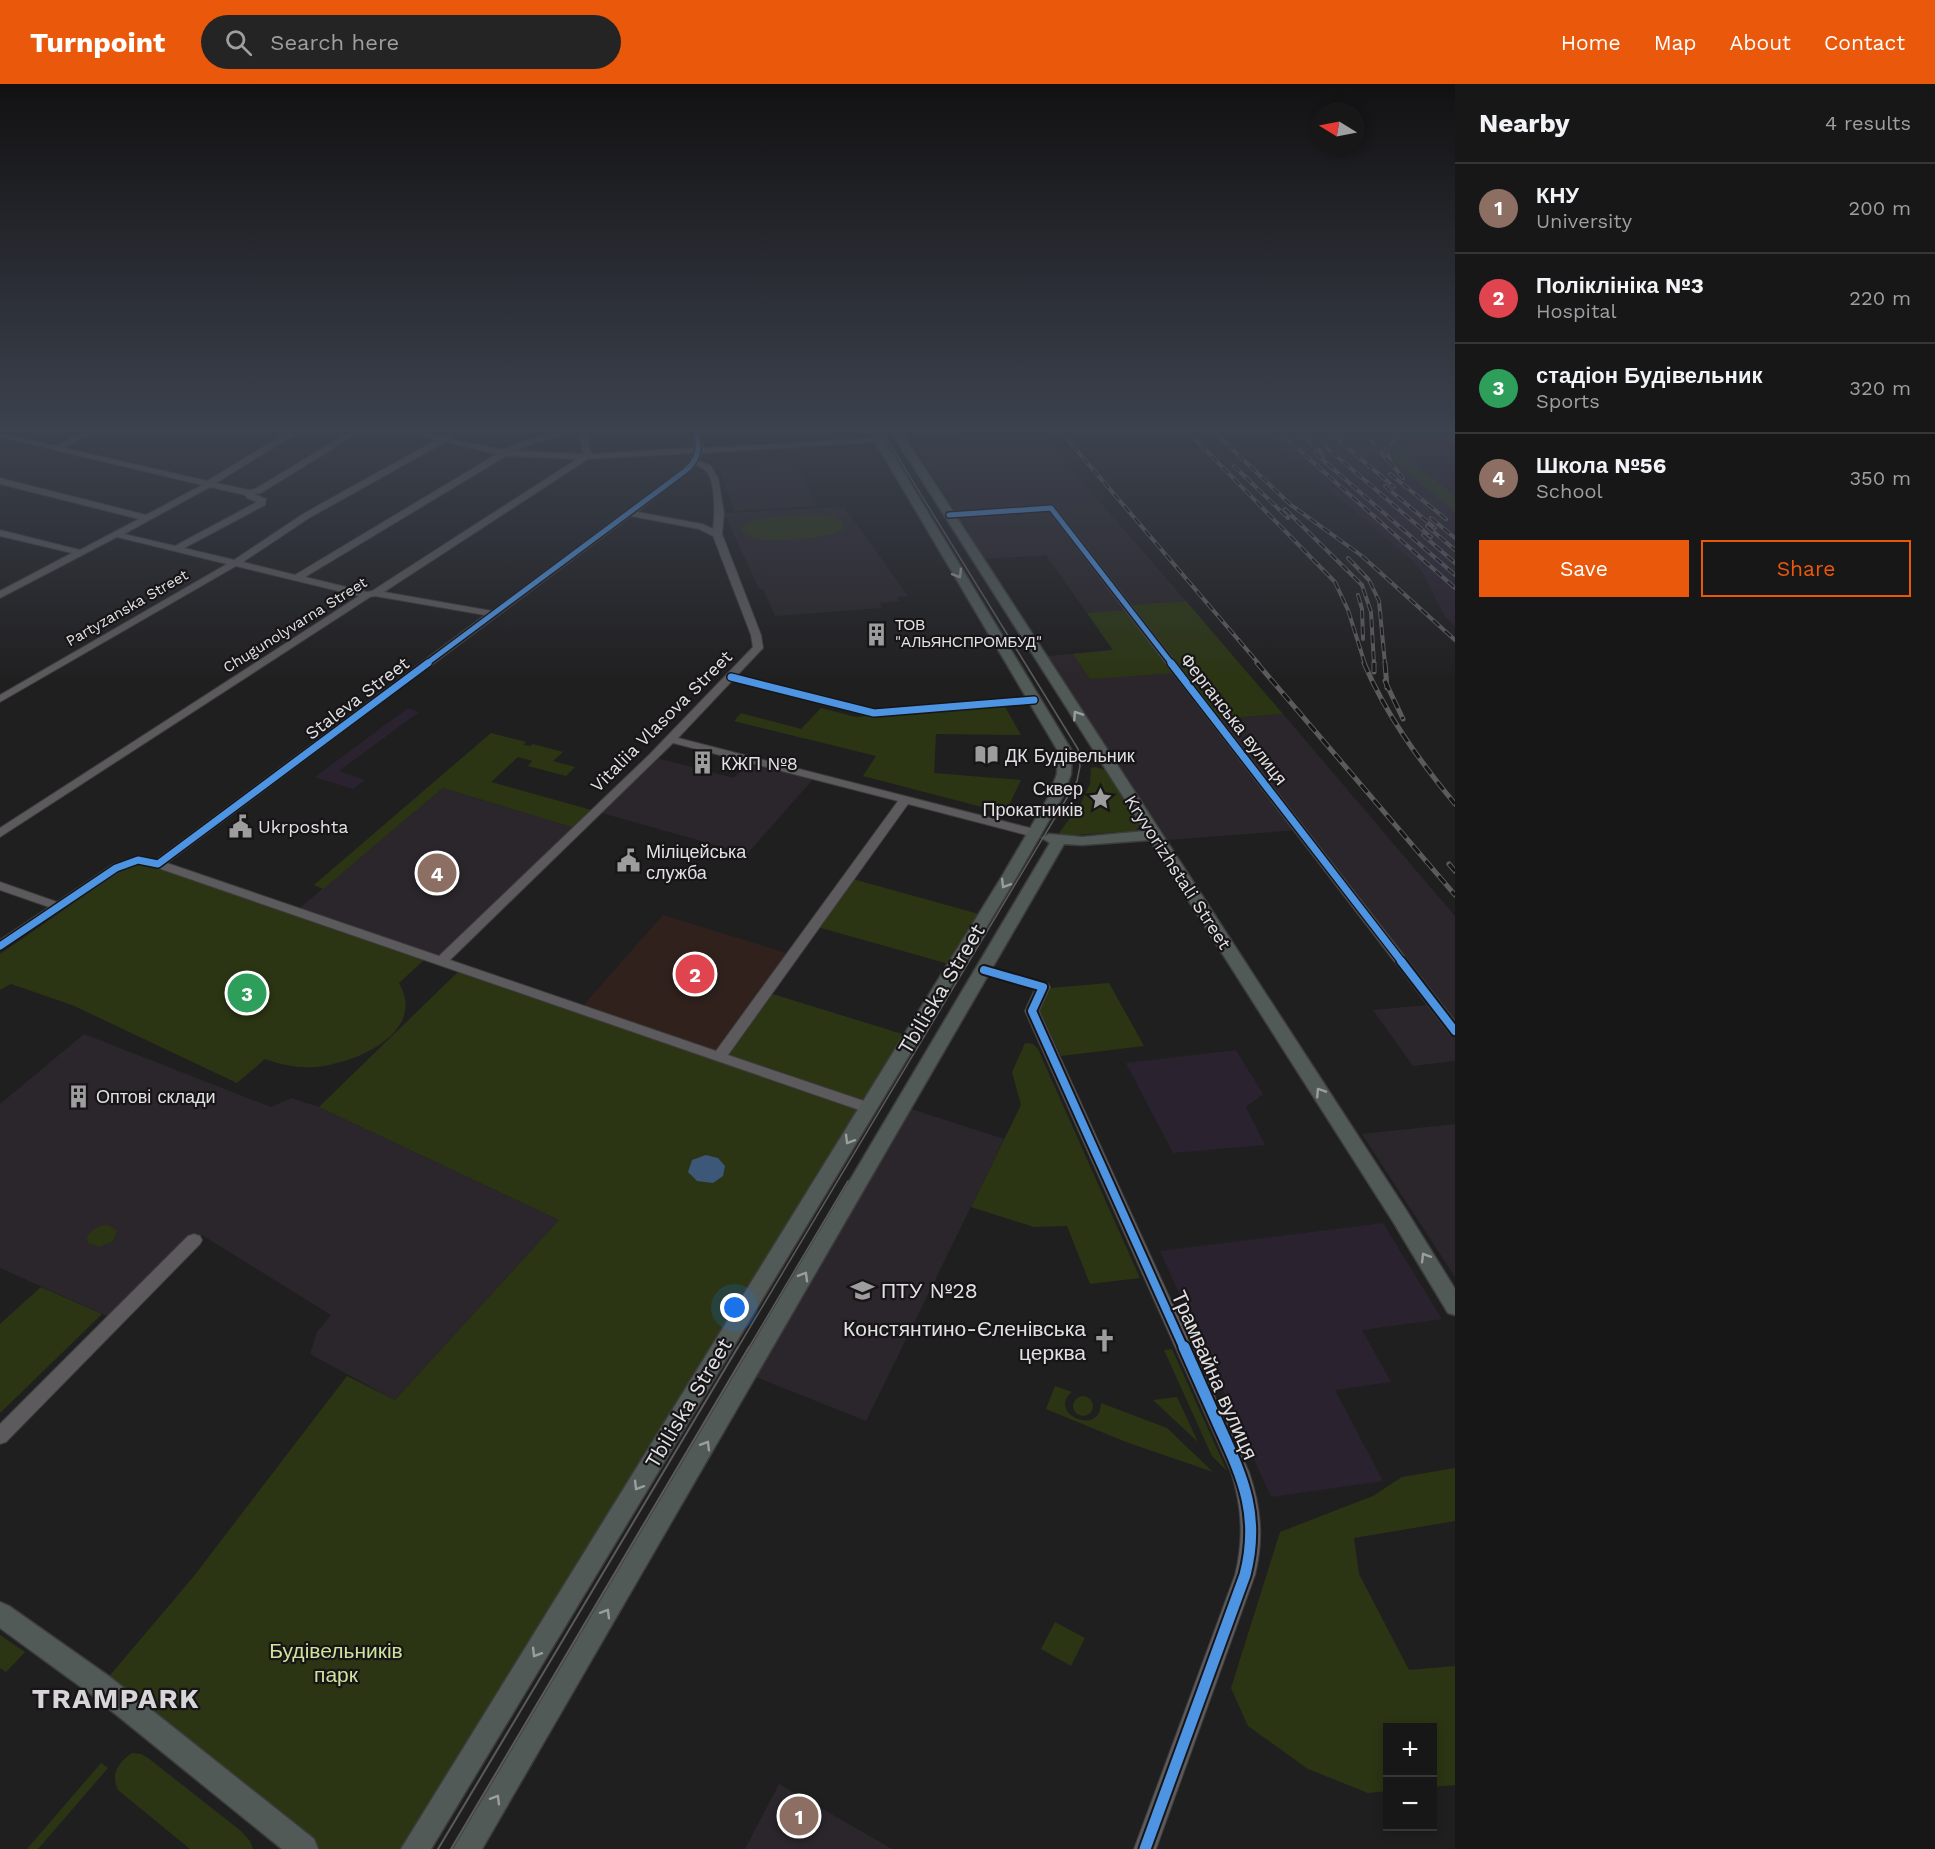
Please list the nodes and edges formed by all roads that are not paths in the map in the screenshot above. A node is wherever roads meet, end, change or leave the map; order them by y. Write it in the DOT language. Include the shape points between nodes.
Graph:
graph roads {
  1 [pos="137,515"];
  2 [pos="152,515"];
  3 [pos="237,515"];
  4 [pos="307,515"];
  5 [pos="400,515"];
  6 [pos="495,515"];
  7 [pos="626,515"];
  8 [pos="641,515"];
  9 [pos="720,515"];
  10 [pos="924,515"];
  11 [pos="949,515"];
  12 [pos="1057,515"];
  13 [pos="147,518"];
  14 [pos="0,533"];
  15 [pos="717,534"];
  16 [pos="118,535"];
  17 [pos="176,549"];
  18 [pos="82,553"];
  19 [pos="237,562"];
  20 [pos="298,577"];
  21 [pos="371,594"];
  22 [pos="0,596"];
  23 [pos="494,614"];
  24 [pos="0,699"];
  25 [pos="670,739"];
  26 [pos="905,800"];
  27 [pos="0,832"];
  28 [pos="1034,833"];
  29 [pos="1154,835"];
  30 [pos="1059,840"];
  31 [pos="158,864"];
  32 [pos="0,886"];
  33 [pos="57,906"];
  34 [pos="0,946"];
  35 [pos="441,961"];
  36 [pos="984,970"];
  37 [pos="1455,1031"];
  38 [pos="719,1057"];
  39 [pos="868,1108"];
  40 [pos="194,1240"];
  41 [pos="1455,1307"];
  42 [pos="0,1436"];
  43 [pos="0,1614"];
  44 [pos="289,1845"];
  45 [pos="415,1849"];
  46 [pos="466,1849"];
  47 [pos="1145,1849"];
  1 -- 13 [label="street"];
  2 -- 13 [label="street"];
  3 -- 17 [label="street"];
  4 -- 19 [label="street, Partyzanska Street"];
  5 -- 20 [label="street"];
  6 -- 21 [label="street, Chugunolyvarna Street"];
  7 -- 23 [label="street, Staleva Street"];
  8 -- 15 [label="street" via="702,527"];
  9 -- 15 [label="street, Vitaliia Vlasova Street"];
  10 -- 28 [label="main road, one-way" via="1065,751 1062,783"];
  29 -- 11 [label="main road, Kryvorizhstali Street, one-way"];
  12 -- 37 [label="street, Ферганська вулиця"];
  13 -- 16 [label="street"];
  14 -- 18 [label="street"];
  15 -- 25 [label="street, Vitaliia Vlasova Street" via="758,648"];
  16 -- 17 [label="street"];
  16 -- 18 [label="street"];
  17 -- 19 [label="street"];
  18 -- 22 [label="street"];
  19 -- 20 [label="street"];
  19 -- 24 [label="street, Partyzanska Street"];
  20 -- 21 [label="street"];
  21 -- 23 [label="street"];
  21 -- 27 [label="street, Chugunolyvarna Street"];
  23 -- 31 [label="street, Staleva Street"];
  25 -- 26 [label="street"];
  25 -- 35 [label="street, Vitaliia Vlasova Street"];
  26 -- 28 [label="street"];
  26 -- 38 [label="street"];
  28 -- 30 [label="main road"];
  28 -- 39 [label="main road, Tbiliska Street, one-way"];
  29 -- 30 [label="main road"];
  41 -- 29 [label="main road, Kryvorizhstali Street, one-way" via="1400,1215"];
  30 -- 36 [label="main road, Tbiliska Street"];
  31 -- 33 [label="street" via="146,860 127,863"];
  31 -- 35 [label="street"];
  32 -- 33 [label="street"];
  33 -- 34 [label="street"];
  35 -- 38 [label="street"];
  46 -- 36 [label="main road, Tbiliska Street, one-way"];
  36 -- 47 [label="street, Трамвайна вулиця" via="1043,987 1032,1011 1240,1472 1253,1515 1252,1546 1245,1575"];
  38 -- 39 [label="street"];
  39 -- 45 [label="main road, Tbiliska Street, one-way"];
  40 -- 42 [label="street"];
  43 -- 44 [label="main road" via="101,1686"];
}
